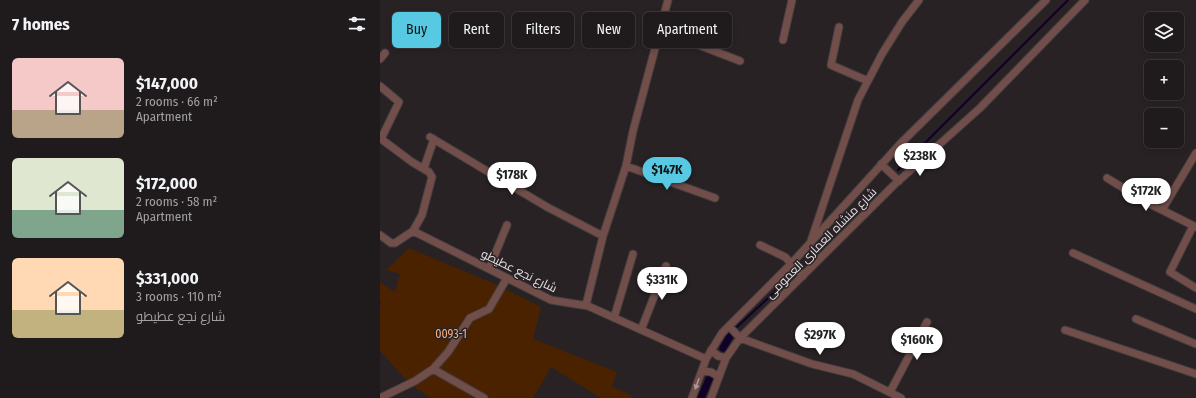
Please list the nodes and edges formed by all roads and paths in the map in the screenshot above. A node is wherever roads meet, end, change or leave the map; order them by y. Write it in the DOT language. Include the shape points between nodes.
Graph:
graph roads {
  1 [pos="668,0"];
  2 [pos="792,0"];
  3 [pos="919,0"];
  4 [pos="1046,0"];
  5 [pos="1085,0"];
  6 [pos="665,12"];
  7 [pos="839,27"];
  8 [pos="783,40"];
  9 [pos="655,48"];
  10 [pos="706,48"];
  11 [pos="385,53"];
  12 [pos="380,59"];
  13 [pos="740,61"];
  14 [pos="868,81"];
  15 [pos="380,86"];
  16 [pos="381,138"];
  17 [pos="1196,153"];
  18 [pos="881,164"];
  19 [pos="626,166"];
  20 [pos="424,168"];
  21 [pos="1107,178"];
  22 [pos="899,181"];
  23 [pos="715,198"];
  24 [pos="1162,210"];
  25 [pos="507,225"];
  26 [pos="1195,226"];
  27 [pos="413,231"];
  28 [pos="380,235"];
  29 [pos="603,236"];
  30 [pos="810,244"];
  31 [pos="760,245"];
  32 [pos="1072,253"];
  33 [pos="633,254"];
  34 [pos="791,264"];
  35 [pos="666,266"];
  36 [pos="489,269"];
  37 [pos="804,276"];
  38 [pos="507,278"];
  39 [pos="1196,288"];
  40 [pos="586,305"];
  41 [pos="1196,309"];
  42 [pos="614,318"];
  43 [pos="1136,319"];
  44 [pos="927,322"];
  45 [pos="729,326"];
  46 [pos="641,330"];
  47 [pos="1065,330"];
  48 [pos="740,338"];
  49 [pos="1196,344"];
  50 [pos="711,350"];
  51 [pos="726,358"];
  52 [pos="706,359"];
  53 [pos="433,369"];
  54 [pos="702,371"];
  55 [pos="1196,374"];
  56 [pos="719,377"];
  57 [pos="890,392"];
  58 [pos="380,398"];
  59 [pos="484,398"];
  60 [pos="692,398"];
  61 [pos="711,398"];
  62 [pos="901,398"];
  1 -- 6 [label="street"];
  2 -- 8 [label="street"];
  3 -- 14 [label="street" via="902,22"];
  4 -- 18 [label="street, شارع منشاه العمارى العمومى"];
  5 -- 22 [label="street, شارع منشاه العمارى العمومى" via="980,108"];
  7 -- 14 [label="street" via="832,65"];
  9 -- 19 [label="street"];
  10 -- 13 [label="street"];
  11 -- 12 [label="street"];
  14 -- 30 [label="street" via="850,119 841,154"];
  15 -- 16 [label="street" via="399,102"];
  16 -- 20 [label="street"];
  17 -- 24 [label="street"];
  18 -- 22 [label="street"];
  18 -- 30 [label="street, شارع منشاه العمارى العمومى"];
  19 -- 23 [label="street"];
  19 -- 29 [label="street"];
  20 -- 27 [label="street" via="432,177 431,183 422,215"];
  20 -- 29 [label="street" via="432,138 547,207"];
  21 -- 24 [label="street"];
  22 -- 37 [label="street, شارع منشاه العمارى العمومى"];
  24 -- 26 [label="street"];
  25 -- 36 [label="street"];
  26 -- 39 [label="street" via="1170,272"];
  27 -- 28 [label="street" via="395,243"];
  27 -- 36 [label="street, شارع نجع عطيطو"];
  29 -- 40 [label="street"];
  30 -- 34 [label="street, شارع منشاه العمارى العمومى"];
  31 -- 34 [label="street" via="780,254"];
  32 -- 41 [label="street"];
  33 -- 42 [label="street"];
  34 -- 37 [label="street"];
  34 -- 45 [label="street, شارع منشاه العمارى العمومى"];
  35 -- 46 [label="street"];
  36 -- 38 [label="street, شارع نجع عطيطو"];
  37 -- 48 [label="street, شارع منشاه العمارى العمومى"];
  38 -- 40 [label="street, شارع نجع عطيطو" via="551,300"];
  38 -- 53 [label="street" via="489,309 470,318 448,352"];
  40 -- 42 [label="street, شارع نجع عطيطو"];
  42 -- 46 [label="street, شارع نجع عطيطو"];
  43 -- 49 [label="street"];
  44 -- 57 [label="street"];
  45 -- 48 [label="street"];
  45 -- 50 [label="street, شارع منشاه العمارى العمومى"];
  46 -- 52 [label="street, شارع نجع عطيطو"];
  47 -- 55 [label="street"];
  48 -- 51 [label="street, شارع منشاه العمارى العمومى"];
  48 -- 57 [label="street" via="812,364 853,374"];
  50 -- 51 [label="street"];
  50 -- 52 [label="street, شارع منشاه العمارى العمومى"];
  51 -- 56 [label="street, شارع منشاه العمارى العمومى"];
  52 -- 54 [label="street, شارع منشاه العمارى العمومى"];
  53 -- 58 [label="street"];
  53 -- 59 [label="street"];
  54 -- 56 [label="street" via="711,372"];
  54 -- 60 [label="street, شارع منشاه العمارى العمومى, one-way"];
  56 -- 61 [label="street, شارع منشاه العمارى العمومى"];
  57 -- 62 [label="street"];
}
